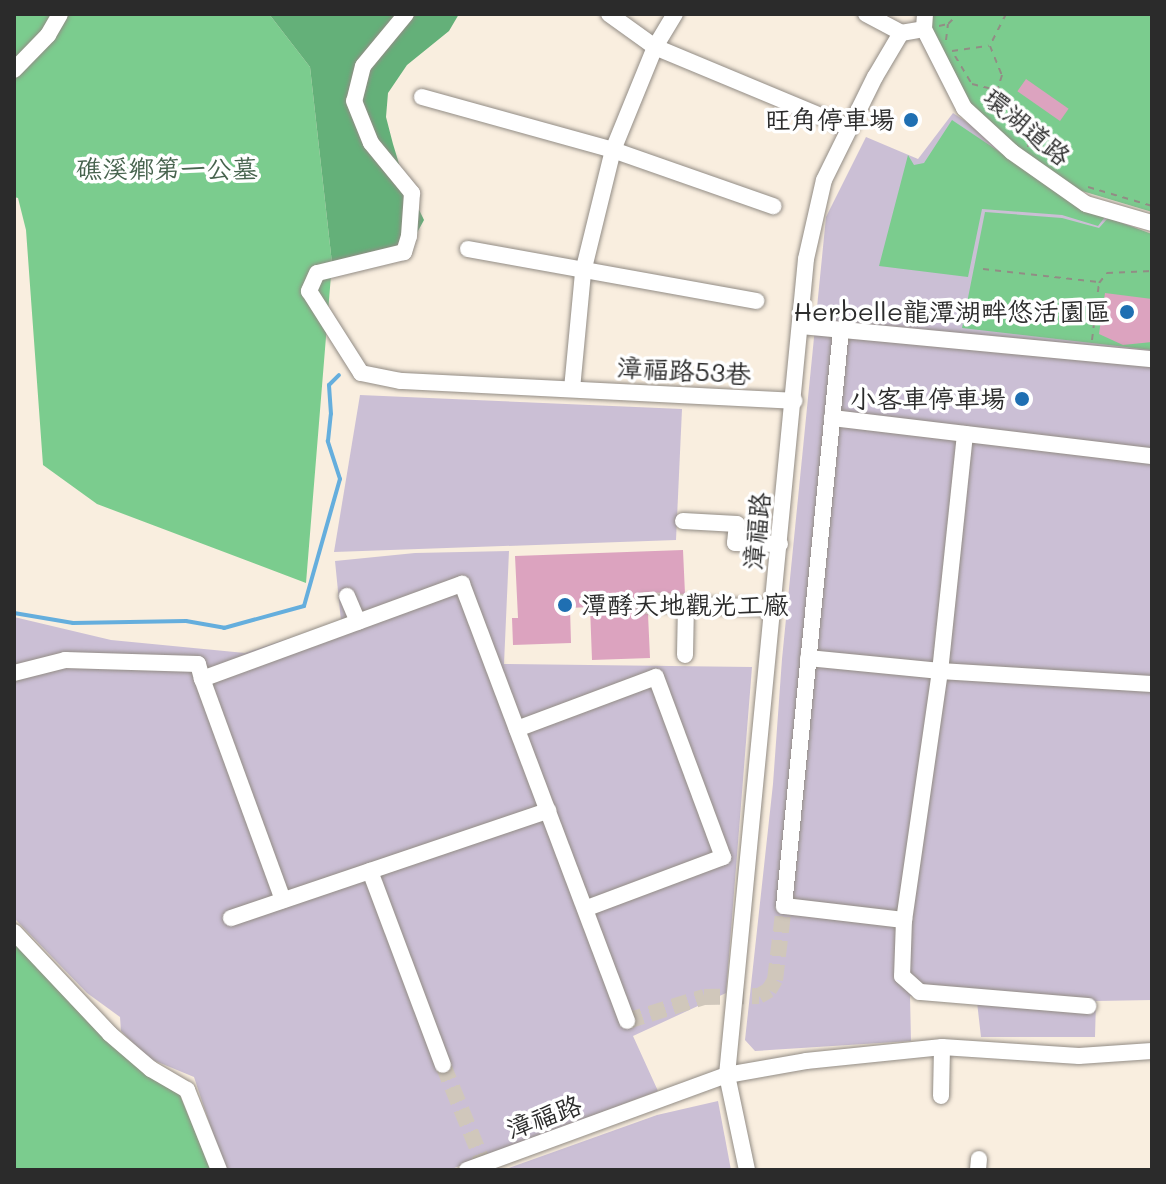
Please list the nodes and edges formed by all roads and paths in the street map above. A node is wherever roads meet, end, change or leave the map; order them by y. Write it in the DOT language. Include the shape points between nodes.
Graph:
graph roads {
  1 [pos="60,14"];
  2 [pos="406,14"];
  3 [pos="609,14"];
  4 [pos="675,14"];
  5 [pos="866,14"];
  6 [pos="958,14"];
  7 [pos="1006,14"];
  8 [pos="933,19"];
  9 [pos="901,33"];
  10 [pos="990,46"];
  11 [pos="655,47"];
  12 [pos="952,51"];
  13 [pos="14,70"];
  14 [pos="997,91"];
  15 [pos="422,97"];
  16 [pos="850,128"];
  17 [pos="1029,149"];
  18 [pos="613,150"];
  19 [pos="1086,186"];
  20 [pos="773,206"];
  21 [pos="1152,206"];
  22 [pos="1152,223"];
  23 [pos="468,249"];
  24 [pos="983,269"];
  25 [pos="1152,271"];
  26 [pos="583,272"];
  27 [pos="1099,283"];
  28 [pos="756,301"];
  29 [pos="801,326"];
  30 [pos="841,330"];
  31 [pos="1090,353"];
  32 [pos="1152,359"];
  33 [pos="572,389"];
  34 [pos="794,401"];
  35 [pos="832,418"];
  36 [pos="965,434"];
  37 [pos="1152,456"];
  38 [pos="683,521"];
  39 [pos="780,544"];
  40 [pos="347,596"];
  41 [pos="644,603"];
  42 [pos="686,605"];
  43 [pos="774,608"];
  44 [pos="358,622"];
  45 [pos="685,655"];
  46 [pos="808,658"];
  47 [pos="940,671"];
  48 [pos="14,673"];
  49 [pos="202,679"];
  50 [pos="1152,684"];
  51 [pos="517,729"];
  52 [pos="548,811"];
  53 [pos="370,871"];
  54 [pos="283,900"];
  55 [pos="585,909"];
  56 [pos="231,918"];
  57 [pos="904,920"];
  58 [pos="14,932"];
  59 [pos="1088,1006"];
  60 [pos="627,1021"];
  61 [pos="942,1047"];
  62 [pos="1152,1051"];
  63 [pos="443,1065"];
  64 [pos="727,1075"];
  65 [pos="941,1096"];
  66 [pos="219,1170"];
  67 [pos="467,1170"];
  68 [pos="747,1170"];
  1 -- 13 [label="street" via="48,35"];
  2 -- 33 [label="street, 漳福路53巷" via="363,66 354,101 371,143 412,193 404,252 317,273 309,291 361,373 401,381"];
  3 -- 11 [label="street"];
  4 -- 11 [label="street"];
  5 -- 9 [label="street"];
  6 -- 8 [label="path"];
  7 -- 10 [label="path"];
  8 -- 9 [label="street"];
  8 -- 12 [label="path"];
  8 -- 22 [label="street, 環湖道路" via="964,108 1012,152 1086,204"];
  9 -- 16 [label="street, 漳福路"];
  10 -- 12 [label="path"];
  10 -- 14 [label="path" via="1002,75"];
  11 -- 16 [label="street"];
  11 -- 18 [label="street"];
  12 -- 14 [label="path" via="972,84"];
  14 -- 17 [label="path" via="1028,131"];
  15 -- 18 [label="street"];
  16 -- 29 [label="street, 漳福路" via="824,180 816,212"];
  18 -- 20 [label="street"];
  18 -- 26 [label="street"];
  19 -- 21 [label="path"];
  23 -- 26 [label="street"];
  24 -- 27 [label="path"];
  25 -- 27 [label="path" via="1107,273"];
  26 -- 28 [label="street"];
  26 -- 33 [label="street"];
  27 -- 31 [label="path"];
  29 -- 30 [label="street"];
  29 -- 34 [label="street, 漳福路"];
  30 -- 31 [label="street"];
  30 -- 35 [label="street"];
  31 -- 32 [label="street"];
  33 -- 34 [label="street, 漳福路53巷"];
  34 -- 39 [label="street, 漳福路"];
  35 -- 36 [label="street"];
  35 -- 46 [label="street"];
  36 -- 37 [label="street"];
  36 -- 47 [label="street"];
  38 -- 39 [label="street" via="737,524 735,543"];
  39 -- 43 [label="street, 漳福路"];
  40 -- 44 [label="street"];
  41 -- 42 [label="street"];
  42 -- 43 [label="street"];
  42 -- 45 [label="street"];
  43 -- 64 [label="street, 漳福路"];
  44 -- 49 [label="street"];
  44 -- 51 [label="street" via="462,584"];
  46 -- 47 [label="street"];
  46 -- 57 [label="street" via="784,906"];
  47 -- 50 [label="street"];
  47 -- 57 [label="street"];
  48 -- 49 [label="street" via="80,660 198,664"];
  49 -- 54 [label="street"];
  51 -- 52 [label="street"];
  51 -- 55 [label="street" via="656,677 723,857"];
  52 -- 53 [label="street"];
  52 -- 55 [label="street"];
  53 -- 54 [label="street"];
  53 -- 63 [label="street"];
  54 -- 56 [label="street"];
  55 -- 60 [label="street"];
  57 -- 59 [label="street" via="902,976 920,992"];
  58 -- 66 [label="street" via="110,1034 151,1069 187,1090"];
  61 -- 62 [label="street, 漳福路" via="1079,1056"];
  61 -- 64 [label="street, 漳福路"];
  61 -- 65 [label="street"];
  64 -- 67 [label="street, 漳福路"];
  64 -- 68 [label="street"];
}
